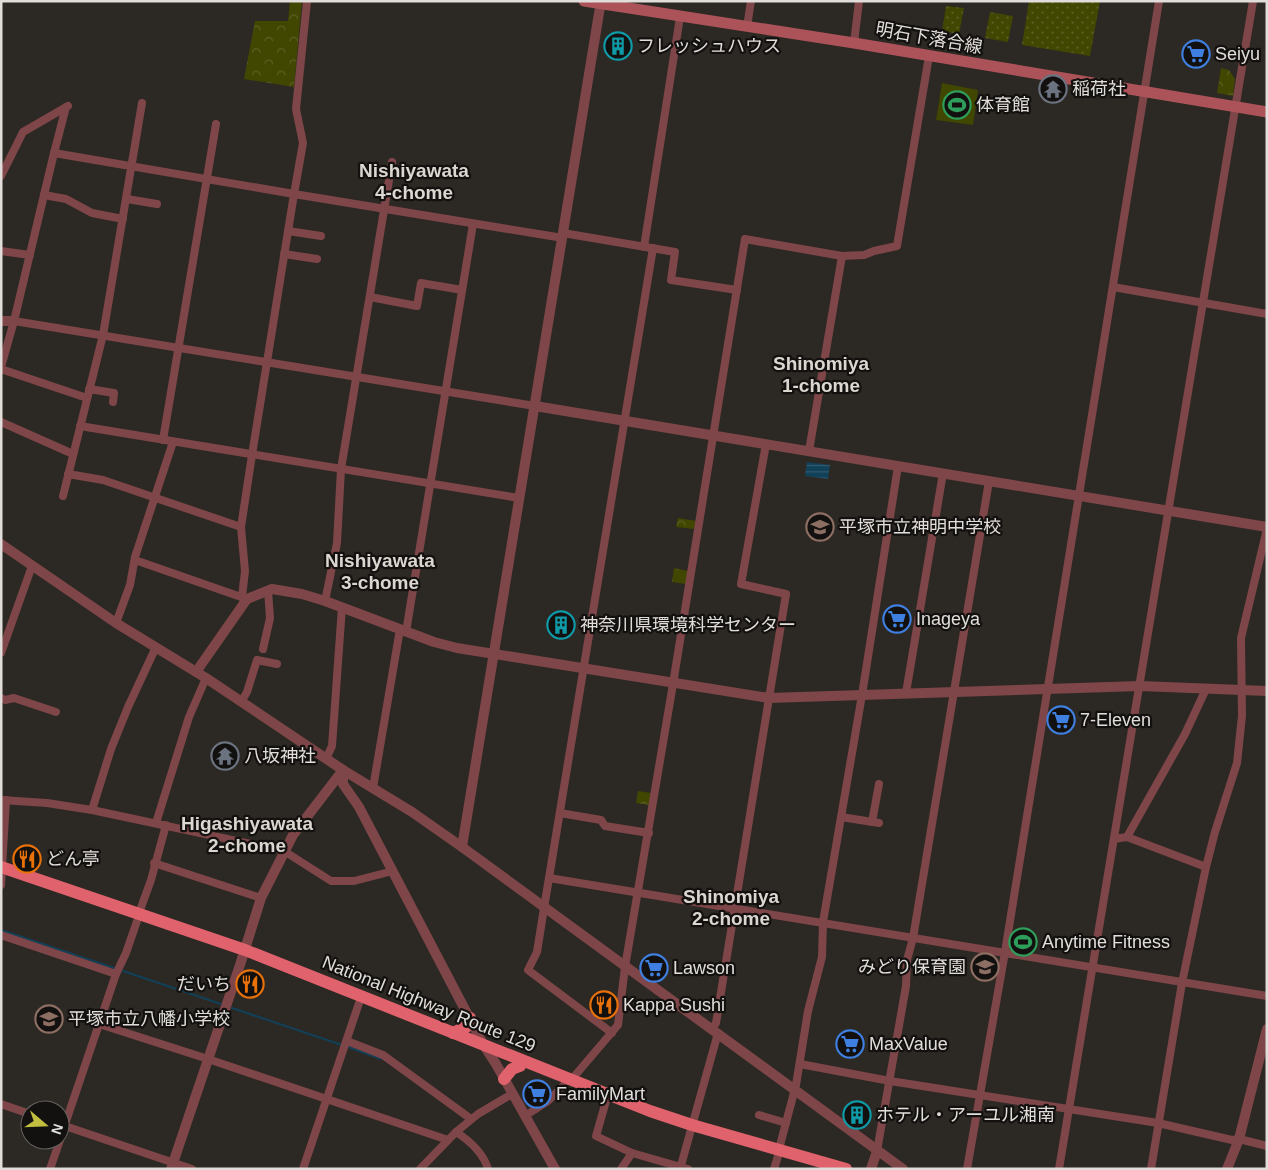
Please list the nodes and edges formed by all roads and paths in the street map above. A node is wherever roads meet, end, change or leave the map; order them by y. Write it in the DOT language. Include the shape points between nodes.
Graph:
graph roads {
  1 [pos="307,1"];
  2 [pos="584,1"];
  3 [pos="751,1"];
  4 [pos="859,1"];
  5 [pos="1159,1"];
  6 [pos="1253,1"];
  7 [pos="601,3"];
  8 [pos="680,17"];
  9 [pos="747,27"];
  10 [pos="854,43"];
  11 [pos="929,56"];
  12 [pos="1144,92"];
  13 [pos="142,103"];
  14 [pos="1236,107"];
  15 [pos="1267,112"];
  16 [pos="216,124"];
  17 [pos="54,153"];
  18 [pos="392,162"];
  19 [pos="132,167"];
  20 [pos="1,176"];
  21 [pos="207,180"];
  22 [pos="294,194"];
  23 [pos="44,196"];
  24 [pos="127,199"];
  25 [pos="157,204"];
  26 [pos="385,209"];
  27 [pos="123,218"];
  28 [pos="473,224"];
  29 [pos="288,231"];
  30 [pos="321,236"];
  31 [pos="563,236"];
  32 [pos="644,247"];
  33 [pos="652,248"];
  34 [pos="1,251"];
  35 [pos="284,254"];
  36 [pos="30,255"];
  37 [pos="842,256"];
  38 [pos="317,259"];
  39 [pos="1113,288"];
  40 [pos="462,290"];
  41 [pos="737,290"];
  42 [pos="370,297"];
  43 [pos="1203,303"];
  44 [pos="1267,314"];
  45 [pos="1,321"];
  46 [pos="14,321"];
  47 [pos="103,336"];
  48 [pos="177,348"];
  49 [pos="266,362"];
  50 [pos="1,368"];
  51 [pos="356,377"];
  52 [pos="89,389"];
  53 [pos="445,391"];
  54 [pos="87,398"];
  55 [pos="113,402"];
  56 [pos="535,406"];
  57 [pos="625,421"];
  58 [pos="1,422"];
  59 [pos="80,426"];
  60 [pos="714,435"];
  61 [pos="163,440"];
  62 [pos="173,442"];
  63 [pos="766,444"];
  64 [pos="809,451"];
  65 [pos="73,454"];
  66 [pos="252,455"];
  67 [pos="898,466"];
  68 [pos="341,469"];
  69 [pos="943,473"];
  70 [pos="68,474"];
  71 [pos="989,481"];
  72 [pos="430,484"];
  73 [pos="64,496"];
  74 [pos="1078,496"];
  75 [pos="154,497"];
  76 [pos="519,498"];
  77 [pos="1168,511"];
  78 [pos="241,527"];
  79 [pos="1267,528"];
  80 [pos="1,544"];
  81 [pos="135,560"];
  82 [pos="32,566"];
  83 [pos="268,590"];
  84 [pos="245,598"];
  85 [pos="325,601"];
  86 [pos="342,608"];
  87 [pos="116,622"];
  88 [pos="403,630"];
  89 [pos="156,647"];
  90 [pos="263,649"];
  91 [pos="1,653"];
  92 [pos="493,654"];
  93 [pos="277,664"];
  94 [pos="584,670"];
  95 [pos="196,672"];
  96 [pos="206,678"];
  97 [pos="673,684"];
  98 [pos="1140,686"];
  99 [pos="1048,689"];
  100 [pos="1206,689"];
  101 [pos="1241,690"];
  102 [pos="1267,690"];
  103 [pos="906,693"];
  104 [pos="954,693"];
  105 [pos="862,695"];
  106 [pos="1,698"];
  107 [pos="769,698"];
  108 [pos="242,702"];
  109 [pos="56,712"];
  110 [pos="326,759"];
  111 [pos="343,770"];
  112 [pos="879,784"];
  113 [pos="373,788"];
  114 [pos="4,800"];
  115 [pos="92,810"];
  116 [pos="560,813"];
  117 [pos="841,817"];
  118 [pos="156,823"];
  119 [pos="166,826"];
  120 [pos="649,833"];
  121 [pos="1127,837"];
  122 [pos="1114,840"];
  123 [pos="462,847"];
  124 [pos="284,851"];
  125 [pos="154,863"];
  126 [pos="1206,867"];
  127 [pos="393,871"];
  128 [pos="2,874"];
  129 [pos="549,878"];
  130 [pos="639,892"];
  131 [pos="261,898"];
  132 [pos="544,908"];
  133 [pos="734,908"];
  134 [pos="138,917"];
  135 [pos="823,922"];
  136 [pos="1,935"];
  137 [pos="913,938"];
  138 [pos="1004,952"];
  139 [pos="244,954"];
  140 [pos="626,966"];
  141 [pos="1092,967"];
  142 [pos="116,974"];
  143 [pos="1182,983"];
  144 [pos="1267,996"];
  145 [pos="359,1003"];
  146 [pos="470,1018"];
  147 [pos="99,1024"];
  148 [pos="1267,1029"];
  149 [pos="715,1031"];
  150 [pos="612,1032"];
  151 [pos="453,1033"];
  152 [pos="347,1042"];
  153 [pos="486,1049"];
  154 [pos="208,1059"];
  155 [pos="800,1064"];
  156 [pos="520,1066"];
  157 [pos="504,1079"];
  158 [pos="890,1081"];
  159 [pos="568,1082"];
  160 [pos="795,1090"];
  161 [pos="512,1094"];
  162 [pos="980,1094"];
  163 [pos="326,1099"];
  164 [pos="606,1101"];
  165 [pos="70,1103"];
  166 [pos="1,1104"];
  167 [pos="1069,1109"];
  168 [pos="20,1111"];
  169 [pos="759,1115"];
  170 [pos="525,1116"];
  171 [pos="472,1119"];
  172 [pos="786,1122"];
  173 [pos="1158,1123"];
  174 [pos="70,1128"];
  175 [pos="692,1128"];
  176 [pos="456,1132"];
  177 [pos="1239,1139"];
  178 [pos="448,1140"];
  179 [pos="1267,1146"];
  180 [pos="57,1150"];
  181 [pos="877,1151"];
  182 [pos="632,1153"];
  183 [pos="778,1153"];
  184 [pos="172,1165"];
  185 [pos="683,1168"];
  186 [pos="50,1169"];
  187 [pos="192,1169"];
  188 [pos="303,1169"];
  189 [pos="420,1169"];
  190 [pos="488,1169"];
  191 [pos="554,1169"];
  192 [pos="621,1169"];
  193 [pos="774,1169"];
  194 [pos="824,1169"];
  195 [pos="846,1169"];
  196 [pos="871,1169"];
  197 [pos="903,1169"];
  198 [pos="967,1169"];
  199 [pos="1059,1169"];
  200 [pos="1151,1169"];
  201 [pos="1227,1169"];
  1 -- 22 [label="street" via="296,109 303,143"];
  2 -- 7 [label="main road, 明石下落合線"];
  3 -- 9 [label="street"];
  4 -- 10 [label="street"];
  5 -- 12 [label="street"];
  6 -- 14 [label="street"];
  7 -- 8 [label="main road, 明石下落合線"];
  7 -- 31 [label="street"];
  8 -- 9 [label="main road, 明石下落合線"];
  8 -- 32 [label="street"];
  9 -- 10 [label="main road, 明石下落合線"];
  10 -- 11 [label="main road, 明石下落合線"];
  11 -- 12 [label="main road, 明石下落合線"];
  11 -- 37 [label="street" via="898,246 864,255"];
  12 -- 14 [label="main road, 明石下落合線"];
  12 -- 39 [label="street"];
  13 -- 19 [label="street"];
  14 -- 15 [label="main road, 明石下落合線"];
  14 -- 43 [label="street"];
  16 -- 21 [label="street"];
  17 -- 19 [label="street"];
  17 -- 20 [label="street" via="67,106 23,132"];
  17 -- 23 [label="street"];
  18 -- 26 [label="street"];
  19 -- 21 [label="street"];
  19 -- 24 [label="street"];
  21 -- 22 [label="street"];
  21 -- 48 [label="street"];
  22 -- 26 [label="street"];
  22 -- 29 [label="street"];
  23 -- 27 [label="street" via="66,200 92,214"];
  23 -- 36 [label="street"];
  24 -- 25 [label="street"];
  24 -- 27 [label="street"];
  26 -- 28 [label="street"];
  26 -- 42 [label="street"];
  27 -- 47 [label="street"];
  28 -- 31 [label="street"];
  28 -- 40 [label="street"];
  29 -- 30 [label="street"];
  29 -- 35 [label="street"];
  31 -- 32 [label="street"];
  31 -- 56 [label="street"];
  32 -- 33 [label="street"];
  33 -- 41 [label="street" via="675,252 671,280"];
  33 -- 57 [label="street"];
  34 -- 36 [label="street"];
  35 -- 38 [label="street"];
  35 -- 49 [label="street"];
  36 -- 46 [label="street"];
  37 -- 41 [label="street" via="745,239"];
  37 -- 64 [label="street"];
  39 -- 43 [label="street"];
  39 -- 74 [label="street"];
  40 -- 42 [label="street" via="421,283 417,306"];
  40 -- 53 [label="street"];
  41 -- 60 [label="street"];
  42 -- 51 [label="street"];
  43 -- 44 [label="street"];
  43 -- 77 [label="street"];
  45 -- 46 [label="street"];
  46 -- 47 [label="street"];
  46 -- 50 [label="street"];
  47 -- 48 [label="street"];
  47 -- 52 [label="street"];
  48 -- 49 [label="street"];
  48 -- 61 [label="street"];
  49 -- 51 [label="street"];
  49 -- 66 [label="street"];
  50 -- 54 [label="street"];
  51 -- 53 [label="street"];
  51 -- 68 [label="street"];
  52 -- 54 [label="street"];
  52 -- 55 [label="street" via="114,393"];
  53 -- 56 [label="street"];
  53 -- 72 [label="street"];
  54 -- 59 [label="street"];
  56 -- 57 [label="street"];
  56 -- 76 [label="street"];
  57 -- 60 [label="street"];
  57 -- 94 [label="street"];
  58 -- 65 [label="street"];
  59 -- 61 [label="street"];
  59 -- 65 [label="street"];
  60 -- 63 [label="street"];
  60 -- 97 [label="street"];
  61 -- 62 [label="street"];
  62 -- 66 [label="street"];
  62 -- 75 [label="street"];
  63 -- 64 [label="street"];
  63 -- 107 [label="street" via="741,584 786,594"];
  64 -- 67 [label="street"];
  65 -- 70 [label="street"];
  66 -- 68 [label="street"];
  66 -- 78 [label="street"];
  67 -- 69 [label="street"];
  67 -- 105 [label="street"];
  68 -- 72 [label="street"];
  68 -- 85 [label="street" via="336,543"];
  69 -- 71 [label="street"];
  69 -- 103 [label="street"];
  70 -- 73 [label="street"];
  70 -- 75 [label="street" via="104,480"];
  71 -- 74 [label="street"];
  71 -- 104 [label="street"];
  72 -- 76 [label="street"];
  72 -- 88 [label="street"];
  74 -- 77 [label="street"];
  74 -- 99 [label="street"];
  75 -- 78 [label="street"];
  75 -- 81 [label="street"];
  76 -- 92 [label="street"];
  77 -- 79 [label="street"];
  77 -- 98 [label="street"];
  78 -- 84 [label="street"];
  79 -- 101 [label="street" via="1241,638"];
  80 -- 82 [label="street"];
  81 -- 84 [label="street"];
  81 -- 87 [label="street" via="130,585"];
  82 -- 87 [label="street"];
  82 -- 91 [label="street"];
  83 -- 84 [label="street"];
  83 -- 85 [label="street" via="279,589"];
  83 -- 90 [label="street" via="270,618"];
  84 -- 95 [label="street"];
  85 -- 86 [label="street"];
  86 -- 88 [label="street"];
  86 -- 110 [label="street" via="332,746"];
  87 -- 89 [label="street"];
  88 -- 92 [label="street" via="434,642"];
  88 -- 113 [label="street"];
  89 -- 95 [label="street"];
  89 -- 115 [label="street" via="111,749"];
  92 -- 94 [label="street"];
  92 -- 123 [label="street"];
  93 -- 108 [label="street" via="257,660"];
  94 -- 97 [label="street"];
  94 -- 116 [label="street"];
  95 -- 96 [label="street"];
  96 -- 108 [label="street"];
  96 -- 118 [label="street" via="189,717"];
  97 -- 107 [label="street"];
  97 -- 120 [label="street"];
  98 -- 99 [label="street"];
  98 -- 100 [label="street"];
  98 -- 122 [label="street"];
  99 -- 104 [label="street"];
  99 -- 138 [label="street"];
  100 -- 101 [label="street"];
  100 -- 121 [label="street" via="1185,734"];
  101 -- 102 [label="street"];
  101 -- 126 [label="street" via="1237,762"];
  103 -- 104 [label="street"];
  103 -- 105 [label="street"];
  104 -- 137 [label="street"];
  105 -- 107 [label="street"];
  105 -- 117 [label="street"];
  106 -- 109 [label="street" via="14,698"];
  107 -- 133 [label="street"];
  108 -- 110 [label="street"];
  110 -- 111 [label="street"];
  111 -- 113 [label="street"];
  111 -- 124 [label="street" via="306,816"];
  111 -- 127 [label="street" via="343,784"];
  112 -- 117 [label="street" via="875,822"];
  113 -- 123 [label="street"];
  114 -- 115 [label="street"];
  114 -- 128 [label="street"];
  115 -- 118 [label="street"];
  116 -- 120 [label="street" via="601,820 605,826"];
  116 -- 129 [label="street"];
  117 -- 135 [label="street"];
  118 -- 119 [label="street"];
  119 -- 124 [label="street"];
  119 -- 125 [label="street"];
  120 -- 130 [label="street"];
  121 -- 122 [label="street"];
  121 -- 126 [label="street"];
  122 -- 141 [label="street"];
  123 -- 132 [label="street"];
  124 -- 127 [label="street" via="331,881 354,881"];
  124 -- 131 [label="street"];
  125 -- 131 [label="street"];
  125 -- 134 [label="street"];
  126 -- 143 [label="street"];
  127 -- 146 [label="street"];
  128 -- 134 [label="highway, National Highway Route 129"];
  129 -- 130 [label="street"];
  129 -- 132 [label="street"];
  130 -- 133 [label="street"];
  130 -- 140 [label="street"];
  131 -- 139 [label="street"];
  132 -- 140 [label="street"];
  132 -- 150 [label="street" via="537,952 528,970"];
  133 -- 135 [label="street"];
  133 -- 149 [label="street"];
  134 -- 139 [label="highway, National Highway Route 129"];
  134 -- 142 [label="street"];
  135 -- 137 [label="street"];
  135 -- 155 [label="street" via="822,957 808,1011"];
  136 -- 142 [label="street"];
  137 -- 138 [label="street"];
  137 -- 158 [label="street" via="906,960 906,986"];
  138 -- 141 [label="street"];
  138 -- 162 [label="street"];
  139 -- 145 [label="highway, National Highway Route 129"];
  139 -- 151 [label="highway, National Highway Route 129"];
  139 -- 154 [label="street"];
  140 -- 149 [label="street"];
  140 -- 150 [label="street" via="618,1025"];
  141 -- 143 [label="street"];
  141 -- 167 [label="street"];
  142 -- 147 [label="street"];
  143 -- 144 [label="street"];
  143 -- 173 [label="street"];
  145 -- 152 [label="street"];
  145 -- 153 [label="highway, National Highway Route 129"];
  146 -- 151 [label="highway" via="466,1027"];
  146 -- 153 [label="street"];
  147 -- 154 [label="street"];
  147 -- 165 [label="street"];
  148 -- 177 [label="street"];
  149 -- 160 [label="street"];
  149 -- 175 [label="street"];
  150 -- 159 [label="street"];
  151 -- 153 [label="highway, National Highway Route 129"];
  152 -- 163 [label="street"];
  152 -- 171 [label="street" via="378,1053"];
  153 -- 156 [label="highway, National Highway Route 129"];
  153 -- 157 [label="street"];
  153 -- 159 [label="highway, National Highway Route 129"];
  154 -- 163 [label="street"];
  154 -- 184 [label="street"];
  155 -- 158 [label="street"];
  155 -- 160 [label="street"];
  156 -- 157 [label="highway" via="512,1069"];
  156 -- 159 [label="highway, National Highway Route 129"];
  157 -- 161 [label="street"];
  158 -- 162 [label="street"];
  158 -- 181 [label="street"];
  159 -- 164 [label="highway, National Highway Route 129"];
  159 -- 170 [label="street"];
  159 -- 175 [label="highway, National Highway Route 129"];
  160 -- 172 [label="street"];
  160 -- 181 [label="street"];
  161 -- 170 [label="street"];
  161 -- 171 [label="street"];
  162 -- 167 [label="street"];
  162 -- 198 [label="street"];
  163 -- 178 [label="street"];
  163 -- 188 [label="street"];
  164 -- 175 [label="highway, National Highway Route 129"];
  164 -- 182 [label="street" via="596,1136"];
  166 -- 168 [label="street"];
  167 -- 173 [label="street"];
  167 -- 199 [label="street"];
  169 -- 172 [label="street"];
  170 -- 191 [label="street"];
  171 -- 176 [label="street"];
  172 -- 183 [label="street"];
  173 -- 177 [label="street"];
  173 -- 200 [label="street"];
  174 -- 184 [label="street"];
  175 -- 183 [label="highway, National Highway Route 129"];
  175 -- 185 [label="street"];
  176 -- 178 [label="street"];
  176 -- 190 [label="street" via="485,1158"];
  177 -- 179 [label="street"];
  177 -- 201 [label="street"];
  178 -- 189 [label="street"];
  180 -- 186 [label="street"];
  181 -- 196 [label="street"];
  181 -- 197 [label="street"];
  182 -- 185 [label="street"];
  182 -- 192 [label="street"];
  183 -- 193 [label="street"];
  183 -- 194 [label="highway, National Highway Route 129"];
  183 -- 195 [label="highway, National Highway Route 129"];
  184 -- 187 [label="street"];
}
